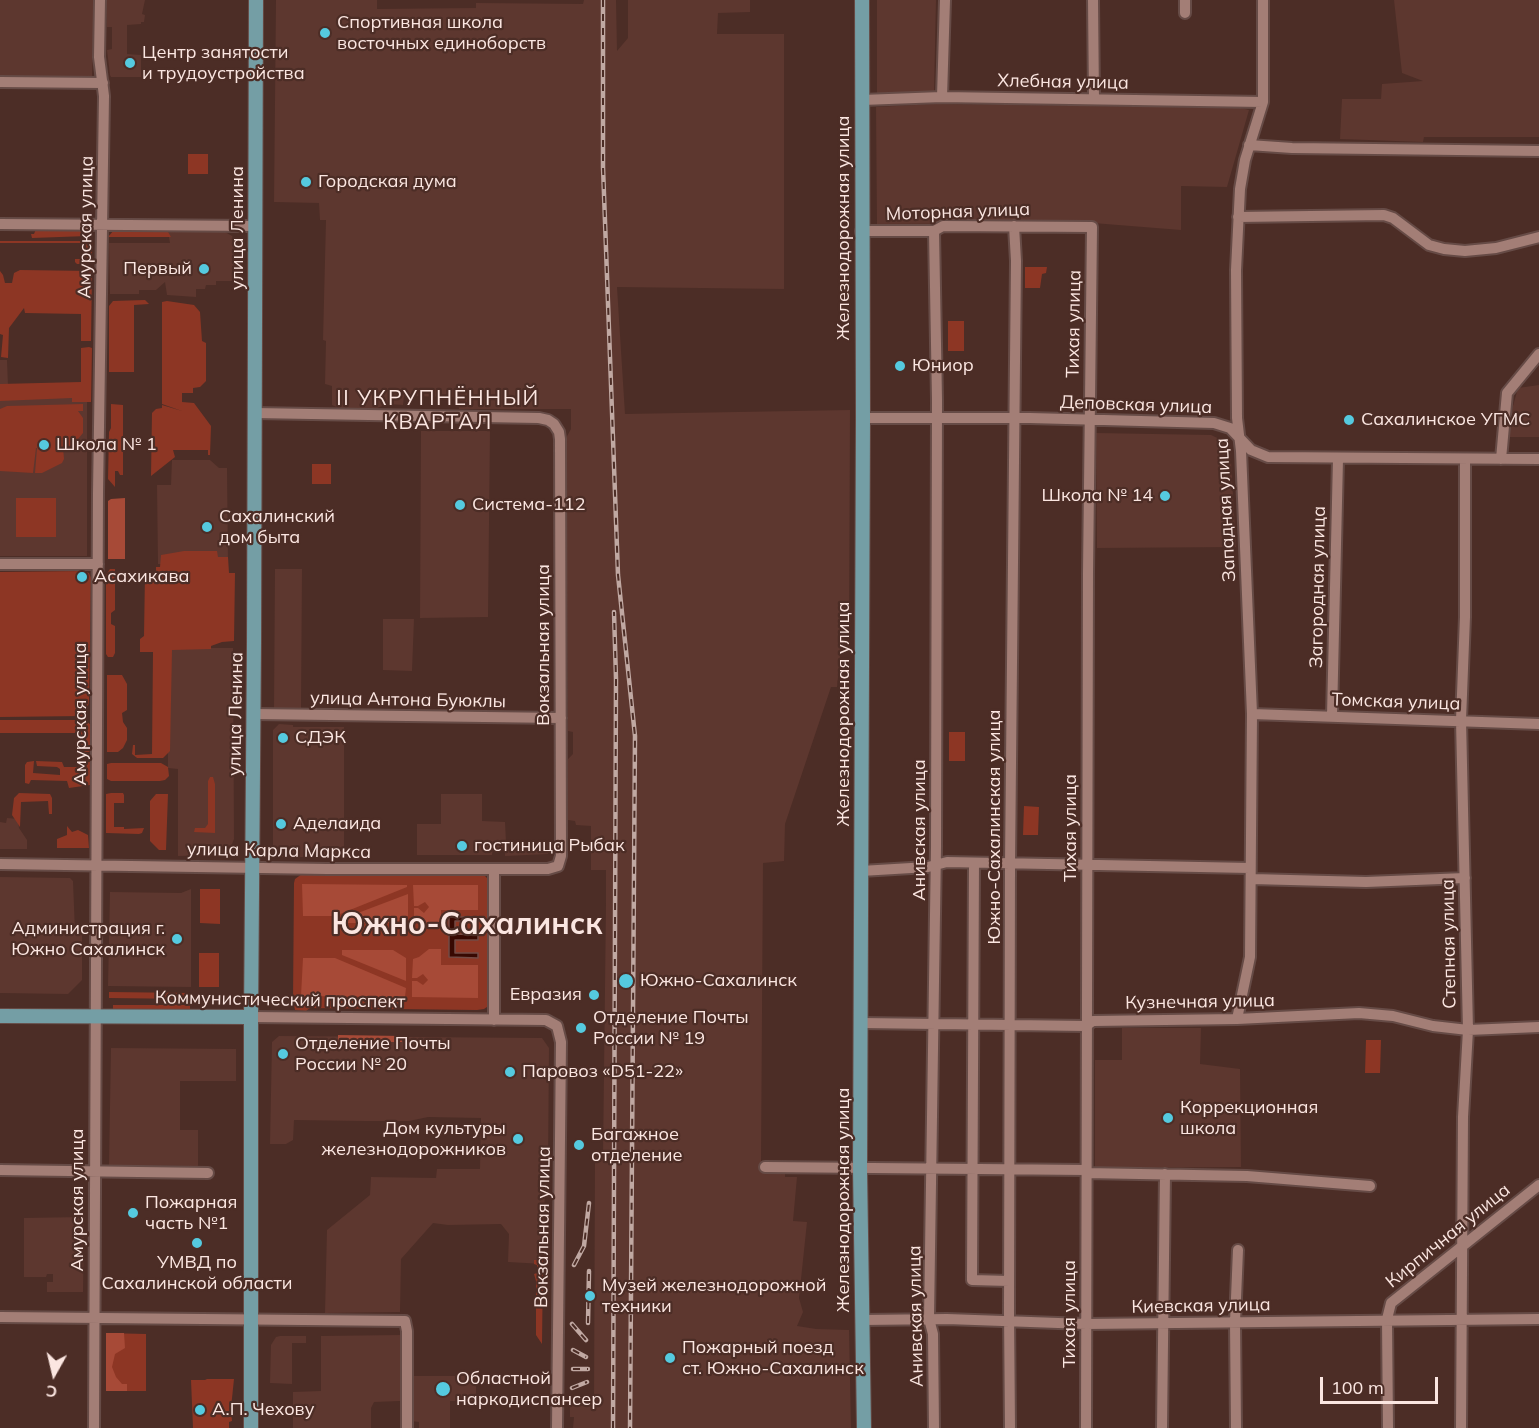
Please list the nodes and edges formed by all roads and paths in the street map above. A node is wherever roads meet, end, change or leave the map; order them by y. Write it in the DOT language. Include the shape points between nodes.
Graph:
graph roads {
  1 [pos="100,0"];
  2 [pos="256,0"];
  3 [pos="862,0"];
  4 [pos="945,0"];
  5 [pos="1094,0"];
  6 [pos="1185,0"];
  7 [pos="1263,0"];
  8 [pos="1185,14"];
  9 [pos="0,82"];
  10 [pos="103,83"];
  11 [pos="942,97"];
  12 [pos="1094,99"];
  13 [pos="862,100"];
  14 [pos="1263,102"];
  15 [pos="1249,145"];
  16 [pos="1539,151"];
  17 [pos="1238,217"];
  18 [pos="0,224"];
  19 [pos="102,225"];
  20 [pos="256,226"];
  21 [pos="1014,226"];
  22 [pos="1092,228"];
  23 [pos="861,231"];
  24 [pos="934,231"];
  25 [pos="1539,237"];
  26 [pos="1539,354"];
  27 [pos="255,413"];
  28 [pos="863,418"];
  29 [pos="937,418"];
  30 [pos="1014,418"];
  31 [pos="1089,420"];
  32 [pos="1238,435"];
  33 [pos="1338,459"];
  34 [pos="1501,459"];
  35 [pos="1539,459"];
  36 [pos="1465,460"];
  37 [pos="0,564"];
  38 [pos="98,564"];
  39 [pos="254,714"];
  40 [pos="1252,714"];
  41 [pos="1332,716"];
  42 [pos="561,718"];
  43 [pos="1461,720"];
  44 [pos="1539,724"];
  45 [pos="974,863"];
  46 [pos="0,864"];
  47 [pos="97,864"];
  48 [pos="936,864"];
  49 [pos="1010,864"];
  50 [pos="558,866"];
  51 [pos="1088,867"];
  52 [pos="252,868"];
  53 [pos="494,869"];
  54 [pos="861,871"];
  55 [pos="1251,873"];
  56 [pos="1465,878"];
  57 [pos="0,1016"];
  58 [pos="95,1016"];
  59 [pos="251,1017"];
  60 [pos="1237,1019"];
  61 [pos="494,1020"];
  62 [pos="862,1023"];
  63 [pos="935,1023"];
  64 [pos="974,1024"];
  65 [pos="1010,1025"];
  66 [pos="557,1026"];
  67 [pos="1086,1026"];
  68 [pos="1539,1027"];
  69 [pos="1468,1030"];
  70 [pos="765,1167"];
  71 [pos="932,1168"];
  72 [pos="1009,1168"];
  73 [pos="860,1169"];
  74 [pos="973,1169"];
  75 [pos="0,1170"];
  76 [pos="94,1170"];
  77 [pos="1086,1171"];
  78 [pos="208,1173"];
  79 [pos="1166,1174"];
  80 [pos="1370,1185"];
  81 [pos="1539,1185"];
  82 [pos="1462,1246"];
  83 [pos="1238,1250"];
  84 [pos="1009,1281"];
  85 [pos="0,1317"];
  86 [pos="96,1318"];
  87 [pos="250,1319"];
  88 [pos="929,1319"];
  89 [pos="1461,1319"];
  90 [pos="1539,1319"];
  91 [pos="863,1320"];
  92 [pos="1010,1320"];
  93 [pos="1387,1320"];
  94 [pos="1235,1322"];
  95 [pos="1163,1323"];
  96 [pos="1086,1324"];
  97 [pos="94,1428"];
  98 [pos="251,1428"];
  99 [pos="406,1428"];
  100 [pos="557,1428"];
  101 [pos="864,1428"];
  102 [pos="934,1428"];
  103 [pos="1010,1428"];
  104 [pos="1086,1428"];
  105 [pos="1162,1428"];
  106 [pos="1236,1428"];
  107 [pos="1388,1428"];
  108 [pos="1461,1428"];
  1 -- 10 [label="street, Амурская улица" via="99,57"];
  2 -- 20 [label="main road, улица Ленина"];
  3 -- 13 [label="main road, Железнодорожная улица"];
  4 -- 11 [label="street"];
  5 -- 12 [label="street"];
  6 -- 8 [label="street"];
  7 -- 14 [label="street, Западная улица"];
  9 -- 10 [label="street"];
  10 -- 19 [label="street, Амурская улица"];
  11 -- 12 [label="street, Хлебная улица"];
  11 -- 13 [label="street, Хлебная улица"];
  12 -- 14 [label="street, Хлебная улица"];
  13 -- 23 [label="main road, Железнодорожная улица"];
  14 -- 15 [label="street, Западная улица"];
  15 -- 16 [label="street"];
  15 -- 17 [label="street, Западная улица"];
  17 -- 25 [label="street" via="1384,214 1429,244 1465,251"];
  17 -- 32 [label="street, Западная улица"];
  18 -- 19 [label="street"];
  19 -- 20 [label="street"];
  19 -- 38 [label="street, Амурская улица"];
  20 -- 27 [label="main road, улица Ленина"];
  21 -- 22 [label="street, Моторная улица"];
  21 -- 24 [label="street, Моторная улица" via="943,226"];
  21 -- 30 [label="street, Южно-Сахалинская улица"];
  22 -- 31 [label="street, Тихая улица"];
  23 -- 24 [label="street, Моторная улица"];
  23 -- 28 [label="main road, Железнодорожная улица"];
  24 -- 29 [label="street, Анивская улица"];
  26 -- 34 [label="street" via="1507,393"];
  27 -- 39 [label="main road, улица Ленина"];
  27 -- 42 [label="street, Вокзальная улица" via="539,418 554,424 560,442"];
  28 -- 29 [label="street, Деповская улица"];
  28 -- 54 [label="main road, Железнодорожная улица"];
  29 -- 30 [label="street, Деповская улица"];
  29 -- 48 [label="street, Анивская улица"];
  30 -- 31 [label="street, Деповская улица"];
  30 -- 49 [label="street, Южно-Сахалинская улица"];
  31 -- 32 [label="street, Деповская улица" via="1214,423"];
  31 -- 51 [label="street, Тихая улица"];
  32 -- 33 [label="street, Деповская улица" via="1251,450 1268,457"];
  32 -- 40 [label="street, Западная улица"];
  33 -- 36 [label="street, Деповская улица"];
  33 -- 41 [label="street, Загородная улица"];
  34 -- 35 [label="street, Деповская улица"];
  34 -- 36 [label="street, Деповская улица"];
  36 -- 43 [label="street, Степная улица"];
  37 -- 38 [label="street"];
  38 -- 47 [label="street, Амурская улица"];
  39 -- 42 [label="street, улица Антона Буюклы"];
  39 -- 52 [label="main road, улица Ленина"];
  40 -- 41 [label="street, Томская улица"];
  40 -- 55 [label="street, Западная улица"];
  41 -- 43 [label="street, Томская улица"];
  42 -- 50 [label="street, Вокзальная улица"];
  43 -- 44 [label="street, Томская улица"];
  43 -- 56 [label="street, Степная улица"];
  45 -- 48 [label="street"];
  45 -- 49 [label="street"];
  45 -- 64 [label="street"];
  46 -- 47 [label="street, улица Карла Маркса"];
  47 -- 52 [label="street, улица Карла Маркса"];
  47 -- 58 [label="street, Амурская улица"];
  48 -- 54 [label="street"];
  48 -- 63 [label="street, Анивская улица"];
  49 -- 51 [label="street"];
  49 -- 65 [label="street, Южно-Сахалинская улица"];
  50 -- 53 [label="street, улица Карла Маркса"];
  51 -- 55 [label="street"];
  51 -- 67 [label="street, Тихая улица"];
  52 -- 53 [label="street, улица Карла Маркса"];
  52 -- 59 [label="main road, улица Ленина"];
  53 -- 61 [label="street"];
  54 -- 62 [label="main road, Железнодорожная улица"];
  55 -- 56 [label="street" via="1366,882"];
  55 -- 60 [label="street, Западная улица" via="1250,957"];
  56 -- 69 [label="street, Степная улица"];
  57 -- 58 [label="main road, Коммунистический проспект"];
  58 -- 59 [label="main road, Коммунистический проспект"];
  58 -- 76 [label="street, Амурская улица"];
  59 -- 61 [label="street, Коммунистический проспект"];
  59 -- 87 [label="main road, улица Ленина"];
  60 -- 67 [label="street, Кузнечная улица" via="1093,1021"];
  60 -- 69 [label="street, Кузнечная улица" via="1359,1013"];
  61 -- 66 [label="street, Коммунистический проспект" via="546,1020"];
  62 -- 63 [label="street, Кузнечная улица"];
  62 -- 73 [label="main road, Железнодорожная улица"];
  63 -- 64 [label="street, Кузнечная улица"];
  63 -- 71 [label="street, Анивская улица"];
  64 -- 65 [label="street, Кузнечная улица"];
  64 -- 74 [label="street"];
  65 -- 67 [label="street, Кузнечная улица"];
  65 -- 72 [label="street, Южно-Сахалинская улица"];
  66 -- 100 [label="street, Вокзальная улица" via="561,1054"];
  67 -- 77 [label="street, Тихая улица"];
  68 -- 69 [label="street, Кузнечная улица"];
  69 -- 82 [label="street, Степная улица"];
  70 -- 73 [label="street"];
  71 -- 73 [label="street"];
  71 -- 74 [label="street"];
  71 -- 88 [label="street, Анивская улица"];
  72 -- 74 [label="street"];
  72 -- 77 [label="street"];
  72 -- 84 [label="street, Южно-Сахалинская улица"];
  73 -- 91 [label="main road, Железнодорожная улица"];
  74 -- 84 [label="street" via="972,1280"];
  75 -- 76 [label="street"];
  76 -- 78 [label="street"];
  76 -- 86 [label="street, Амурская улица"];
  77 -- 79 [label="street"];
  77 -- 96 [label="street, Тихая улица"];
  79 -- 80 [label="street"];
  79 -- 95 [label="street"];
  81 -- 82 [label="street, Кирпичная улица"];
  82 -- 89 [label="street, Степная улица"];
  82 -- 93 [label="street, Кирпичная улица" via="1391,1303"];
  83 -- 94 [label="street"];
  84 -- 92 [label="street, Южно-Сахалинская улица"];
  85 -- 86 [label="street"];
  86 -- 87 [label="street"];
  86 -- 97 [label="street, Амурская улица"];
  87 -- 98 [label="main road, улица Ленина"];
  87 -- 99 [label="street" via="405,1321"];
  88 -- 91 [label="street, Киевская улица"];
  88 -- 92 [label="street, Киевская улица"];
  88 -- 102 [label="street, Анивская улица" via="933,1334"];
  89 -- 90 [label="street, Киевская улица"];
  89 -- 93 [label="street, Киевская улица"];
  89 -- 108 [label="street, Степная улица"];
  91 -- 101 [label="main road, Железнодорожная улица"];
  92 -- 96 [label="street, Киевская улица"];
  92 -- 103 [label="street, Южно-Сахалинская улица"];
  93 -- 94 [label="street, Киевская улица"];
  93 -- 107 [label="street"];
  94 -- 95 [label="street, Киевская улица"];
  94 -- 106 [label="street"];
  95 -- 96 [label="street, Киевская улица"];
  95 -- 105 [label="street"];
  96 -- 104 [label="street, Тихая улица"];
}
